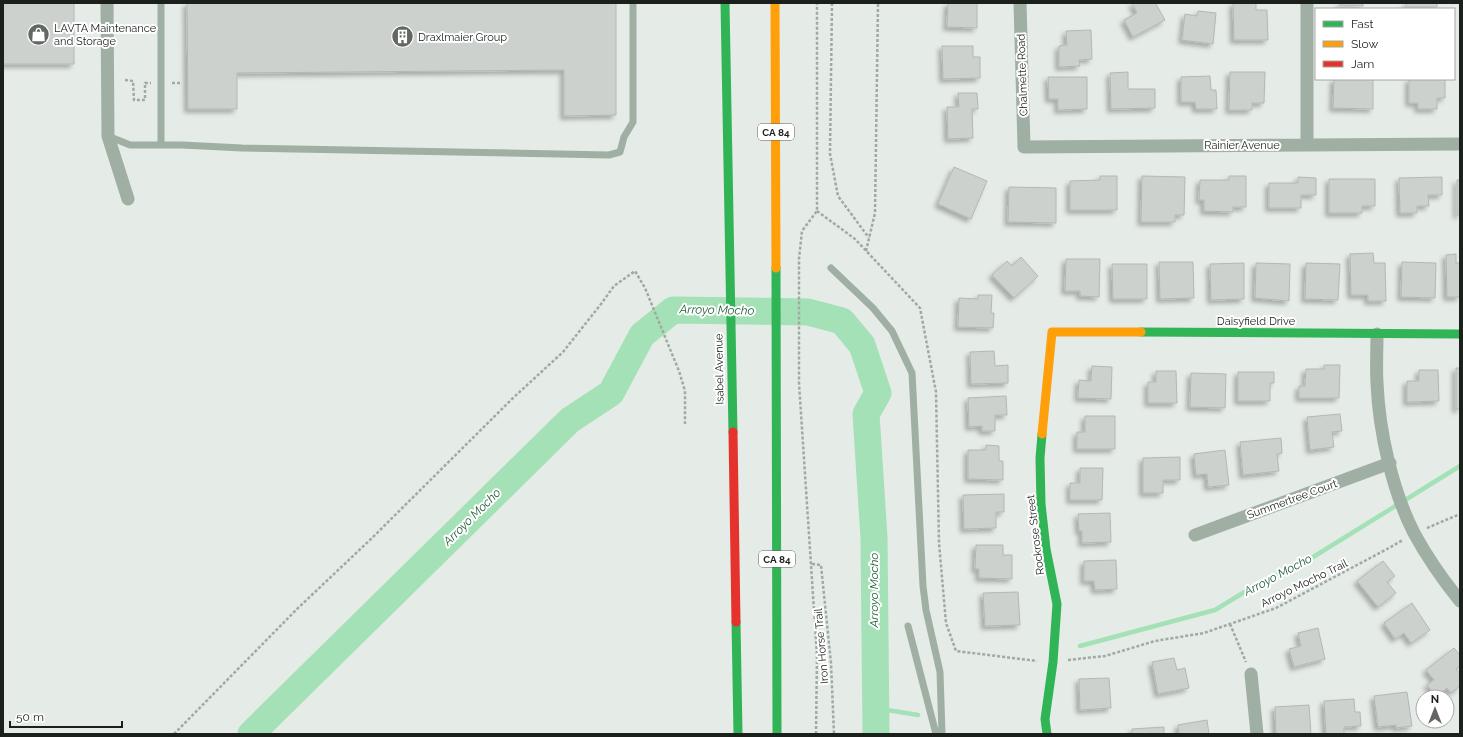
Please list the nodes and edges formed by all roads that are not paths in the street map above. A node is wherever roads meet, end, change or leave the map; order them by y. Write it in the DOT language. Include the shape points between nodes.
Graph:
graph roads {
  1 [pos="107,3"];
  2 [pos="161,3"];
  3 [pos="633,3"];
  4 [pos="725,3"];
  5 [pos="776,3"];
  6 [pos="1020,3"];
  7 [pos="1307,3"];
  8 [pos="108,136"];
  9 [pos="1460,144"];
  10 [pos="161,145"];
  11 [pos="1307,145"];
  12 [pos="1024,147"];
  13 [pos="128,199"];
  14 [pos="830,268"];
  15 [pos="1052,332"];
  16 [pos="1377,334"];
  17 [pos="1460,334"];
  18 [pos="1390,463"];
  19 [pos="1195,535"];
  20 [pos="1460,601"];
  21 [pos="908,626"];
  22 [pos="1251,674"];
  23 [pos="738,734"];
  24 [pos="778,734"];
  25 [pos="936,734"];
  26 [pos="942,734"];
  27 [pos="1047,734"];
  28 [pos="1257,734"];
  1 -- 8 [label="street"];
  2 -- 10 [label="lane"];
  3 -- 10 [label="lane" via="633,122 624,137 620,152 609,156"];
  4 -- 23 [label="main road, Isabel Avenue"];
  5 -- 24 [label="main road, CA 84"];
  6 -- 12 [label="street, Chalmette Road"];
  7 -- 11 [label="street"];
  8 -- 10 [label="lane" via="130,145"];
  8 -- 13 [label="street"];
  9 -- 11 [label="street, Rainier Avenue"];
  11 -- 12 [label="street, Rainier Avenue"];
  14 -- 26 [label="lane" via="873,308 892,331 912,373 923,586 940,672"];
  15 -- 16 [label="main road, Daisyfield Drive"];
  15 -- 27 [label="main road, Rockrose Street" via="1040,458 1041,504 1046,549 1057,604 1045,719"];
  16 -- 17 [label="main road, Daisyfield Drive"];
  16 -- 18 [label="street" via="1380,418"];
  18 -- 19 [label="street, Summertree Court"];
  18 -- 20 [label="street" via="1398,496 1414,533 1439,575"];
  21 -- 25 [label="lane"];
  22 -- 28 [label="street"];
}
